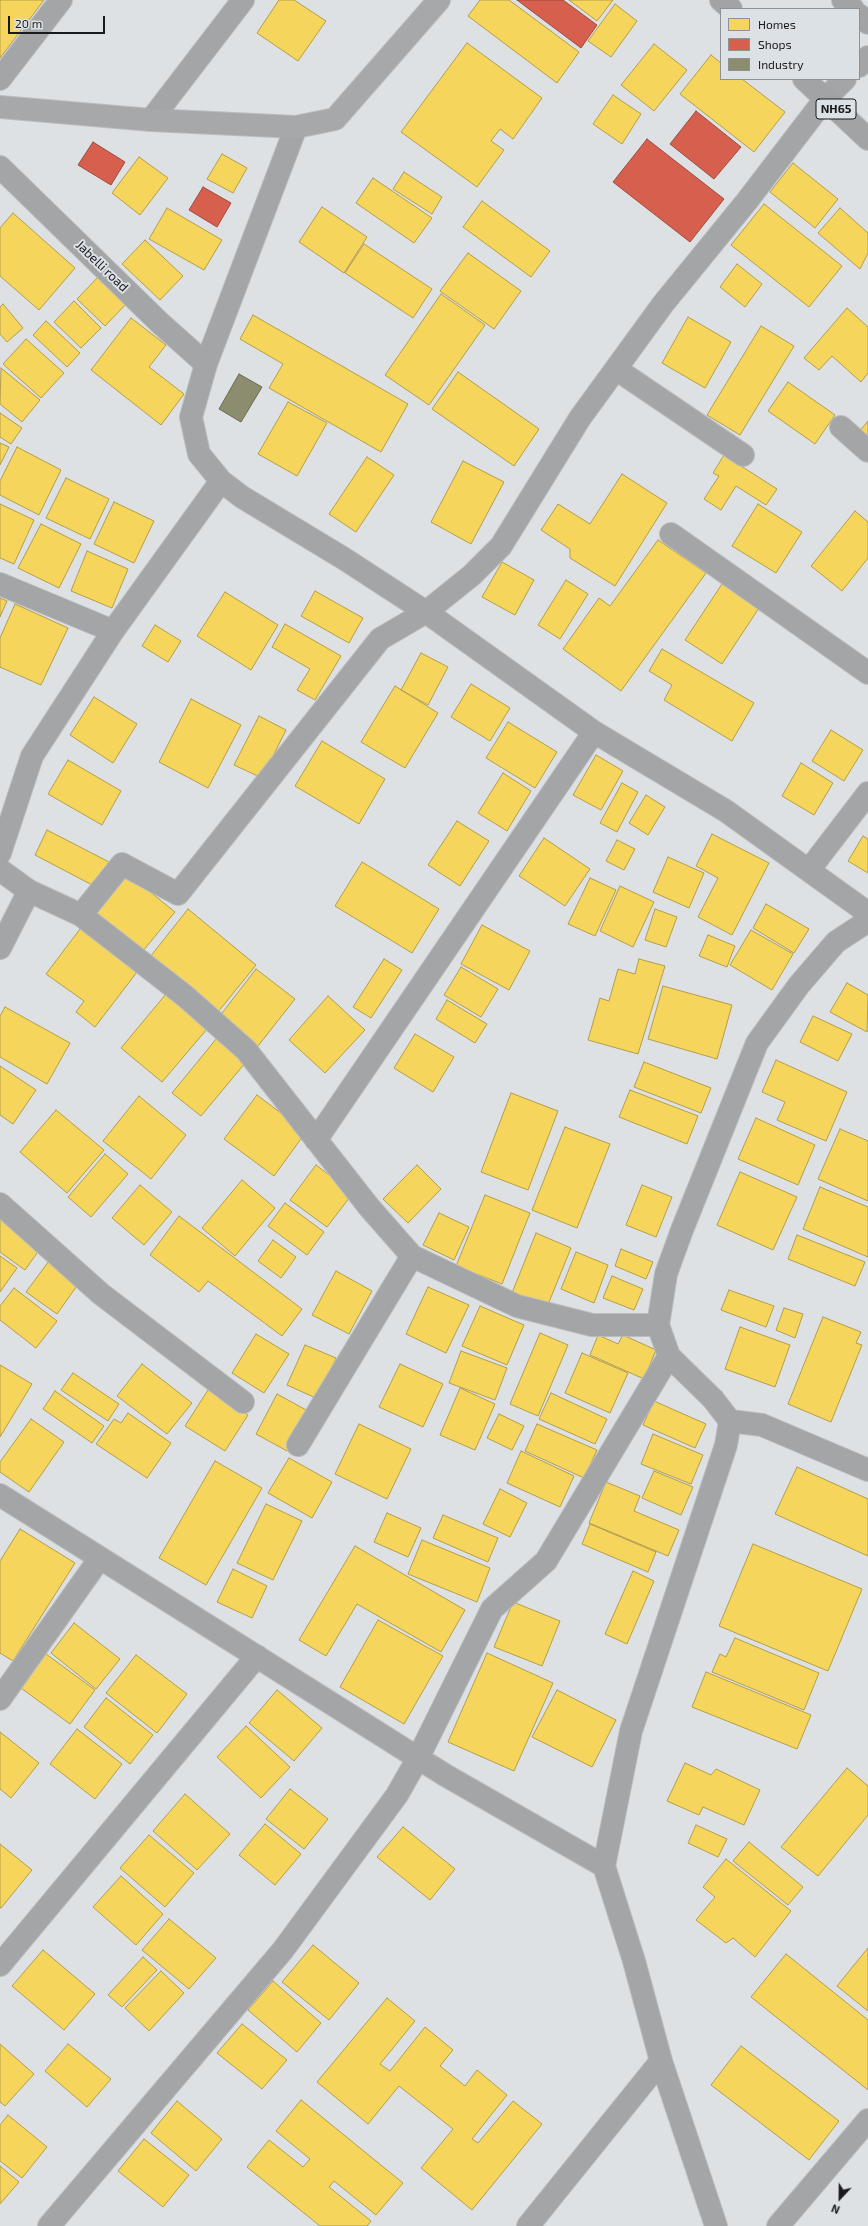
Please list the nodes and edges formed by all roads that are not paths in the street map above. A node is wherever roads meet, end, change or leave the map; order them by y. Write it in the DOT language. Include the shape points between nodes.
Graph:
graph roads {
  1 [pos="61,0"];
  2 [pos="243,0"];
  3 [pos="439,0"];
  4 [pos="722,0"];
  5 [pos="843,0"];
  6 [pos="730,8"];
  7 [pos="852,8"];
  8 [pos="860,16"];
  9 [pos="868,23"];
  10 [pos="868,57"];
  11 [pos="860,65"];
  12 [pos="0,79"];
  13 [pos="805,80"];
  14 [pos="844,80"];
  15 [pos="825,98"];
  16 [pos="0,107"];
  17 [pos="151,120"];
  18 [pos="296,127"];
  19 [pos="868,139"];
  20 [pos="0,167"];
  21 [pos="206,364"];
  22 [pos="616,369"];
  23 [pos="841,427"];
  24 [pos="868,450"];
  25 [pos="743,455"];
  26 [pos="221,481"];
  27 [pos="671,534"];
  28 [pos="0,584"];
  29 [pos="426,612"];
  30 [pos="113,631"];
  31 [pos="868,673"];
  32 [pos="594,732"];
  33 [pos="868,793"];
  34 [pos="0,853"];
  35 [pos="0,870"];
  36 [pos="809,870"];
  37 [pos="29,891"];
  38 [pos="868,913"];
  39 [pos="81,915"];
  40 [pos="868,921"];
  41 [pos="0,948"];
  42 [pos="316,1140"];
  43 [pos="0,1204"];
  44 [pos="412,1256"];
  45 [pos="658,1325"];
  46 [pos="669,1356"];
  47 [pos="243,1402"];
  48 [pos="730,1421"];
  49 [pos="298,1445"];
  50 [pos="868,1470"];
  51 [pos="0,1495"];
  52 [pos="100,1558"];
  53 [pos="257,1656"];
  54 [pos="0,1699"];
  55 [pos="418,1758"];
  56 [pos="604,1866"];
  57 [pos="0,1965"];
  58 [pos="661,2061"];
  59 [pos="868,2120"];
  60 [pos="49,2226"];
  61 [pos="528,2226"];
  62 [pos="716,2226"];
  63 [pos="778,2226"];
  1 -- 12 [label="street"];
  2 -- 17 [label="street"];
  3 -- 18 [label="main road" via="336,119"];
  4 -- 6 [label="highway"];
  5 -- 7 [label="highway"];
  8 -- 9 [label="highway"];
  10 -- 11 [label="street"];
  13 -- 15 [label="highway, NH65"];
  14 -- 15 [label="street"];
  15 -- 19 [label="highway, NH65"];
  15 -- 22 [label="street" via="747,201 663,304"];
  16 -- 17 [label="main road"];
  17 -- 18 [label="main road"];
  18 -- 21 [label="street"];
  20 -- 21 [label="street, Jabelli road" via="160,323"];
  21 -- 26 [label="street" via="191,417 199,454"];
  22 -- 25 [label="street"];
  22 -- 29 [label="street" via="580,418 500,546 472,575"];
  23 -- 24 [label="street"];
  26 -- 29 [label="street" via="242,497"];
  26 -- 30 [label="street"];
  27 -- 31 [label="street"];
  28 -- 30 [label="street"];
  29 -- 32 [label="street"];
  29 -- 39 [label="street" via="380,639 178,894 122,864"];
  30 -- 34 [label="street" via="32,756"];
  32 -- 36 [label="street" via="726,811"];
  32 -- 42 [label="street"];
  33 -- 36 [label="street"];
  35 -- 37 [label="street"];
  36 -- 38 [label="street"];
  37 -- 39 [label="street"];
  37 -- 41 [label="street"];
  39 -- 42 [label="street" via="185,996 246,1050"];
  40 -- 45 [label="street" via="836,942 799,985 757,1043 666,1274"];
  42 -- 44 [label="street"];
  43 -- 47 [label="street" via="101,1294"];
  44 -- 45 [label="street" via="517,1306 592,1325"];
  44 -- 49 [label="street"];
  45 -- 46 [label="street"];
  46 -- 48 [label="street" via="713,1399"];
  46 -- 55 [label="street" via="546,1561 492,1608"];
  48 -- 50 [label="street" via="762,1425"];
  48 -- 56 [label="street" via="726,1445 631,1731"];
  51 -- 52 [label="street"];
  52 -- 53 [label="street"];
  52 -- 54 [label="street"];
  53 -- 55 [label="street"];
  53 -- 57 [label="street"];
  55 -- 56 [label="street"];
  55 -- 60 [label="street" via="397,1795 283,1950"];
  56 -- 58 [label="street" via="634,1961"];
  58 -- 61 [label="street"];
  58 -- 62 [label="street"];
  59 -- 63 [label="street"];
}
